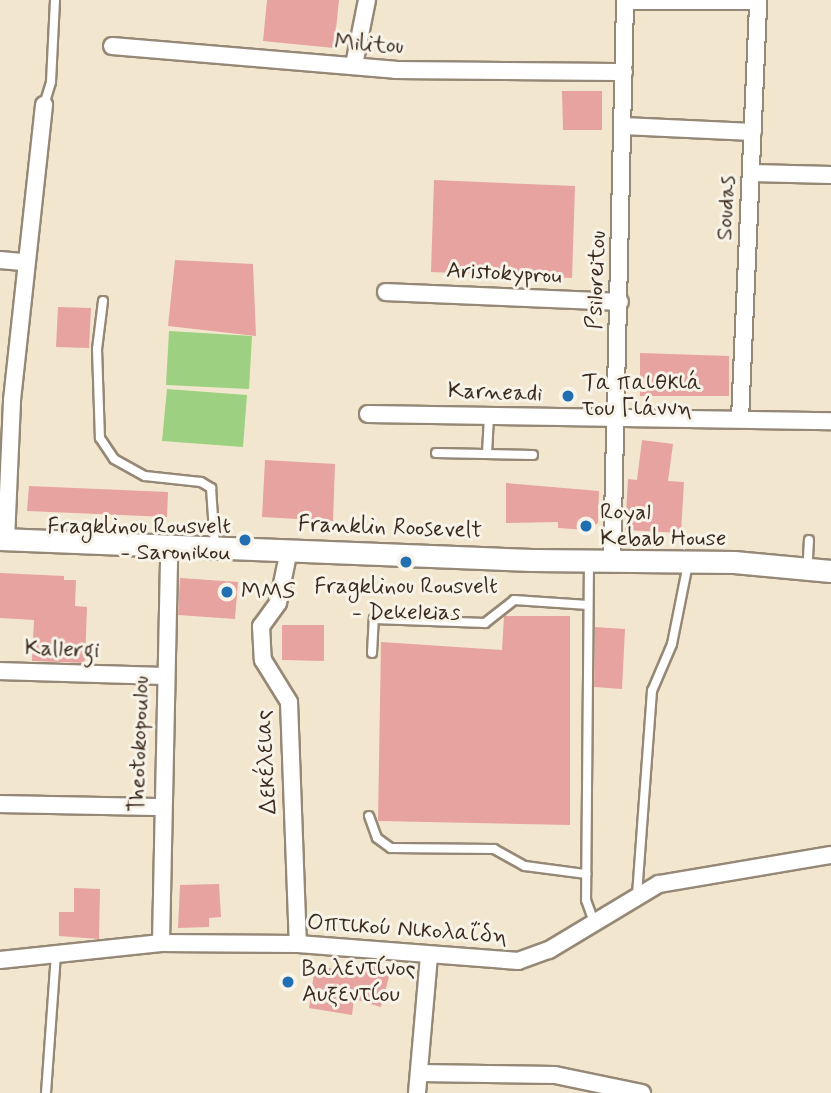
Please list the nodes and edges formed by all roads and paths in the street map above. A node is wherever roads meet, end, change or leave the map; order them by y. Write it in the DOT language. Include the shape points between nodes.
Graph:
graph roads {
  1 [pos="55,0"];
  2 [pos="367,0"];
  3 [pos="625,0"];
  4 [pos="758,0"];
  5 [pos="113,46"];
  6 [pos="354,65"];
  7 [pos="624,72"];
  8 [pos="44,105"];
  9 [pos="623,126"];
  10 [pos="753,132"];
  11 [pos="752,173"];
  12 [pos="831,175"];
  13 [pos="0,260"];
  14 [pos="25,262"];
  15 [pos="386,292"];
  16 [pos="103,301"];
  17 [pos="620,302"];
  18 [pos="6,399"];
  19 [pos="368,414"];
  20 [pos="489,415"];
  21 [pos="740,419"];
  22 [pos="614,421"];
  23 [pos="831,421"];
  24 [pos="436,453"];
  25 [pos="487,454"];
  26 [pos="533,455"];
  27 [pos="3,539"];
  28 [pos="169,547"];
  29 [pos="215,549"];
  30 [pos="289,550"];
  31 [pos="831,558"];
  32 [pos="589,561"];
  33 [pos="689,561"];
  34 [pos="612,562"];
  35 [pos="778,564"];
  36 [pos="831,571"];
  37 [pos="588,605"];
  38 [pos="372,653"];
  39 [pos="0,671"];
  40 [pos="164,676"];
  41 [pos="0,804"];
  42 [pos="161,807"];
  43 [pos="369,816"];
  44 [pos="831,855"];
  45 [pos="586,873"];
  46 [pos="636,895"];
  47 [pos="594,922"];
  48 [pos="161,943"];
  49 [pos="298,944"];
  50 [pos="56,954"];
  51 [pos="429,957"];
  52 [pos="0,960"];
  53 [pos="420,1073"];
  54 [pos="46,1093"];
  55 [pos="417,1093"];
  56 [pos="642,1093"];
  1 -- 8 [label="lane" via="51,82"];
  2 -- 6 [label="street"];
  3 -- 4 [label="street"];
  3 -- 7 [label="street, Psiloreitou"];
  4 -- 10 [label="street, Soudas"];
  5 -- 6 [label="street, Militou"];
  6 -- 7 [label="street, Militou" via="394,70"];
  7 -- 9 [label="street, Psiloreitou"];
  8 -- 14 [label="street"];
  9 -- 10 [label="street"];
  9 -- 17 [label="street, Psiloreitou"];
  10 -- 11 [label="street, Soudas"];
  11 -- 12 [label="street"];
  11 -- 21 [label="street, Soudas"];
  13 -- 14 [label="street"];
  14 -- 18 [label="street"];
  15 -- 17 [label="street, Aristokyprou"];
  16 -- 29 [label="lane" via="97,349 100,439 114,459 145,476 201,482 211,488"];
  17 -- 22 [label="street, Psiloreitou"];
  18 -- 27 [label="street"];
  19 -- 20 [label="street, Karneadi"];
  20 -- 22 [label="street, Karneadi"];
  20 -- 25 [label="lane"];
  21 -- 22 [label="street, Karneadi"];
  21 -- 23 [label="street, Karneadi" via="814,426"];
  22 -- 34 [label="street, Psiloreitou"];
  24 -- 25 [label="lane"];
  25 -- 26 [label="lane"];
  27 -- 28 [label="main road, Franklin Roosevelt"];
  28 -- 29 [label="main road, Franklin Roosevelt"];
  28 -- 40 [label="street, Theotokopoulou"];
  29 -- 30 [label="main road, Franklin Roosevelt"];
  30 -- 32 [label="main road, Franklin Roosevelt"];
  30 -- 49 [label="street, Δεκέλειας" via="278,603 261,626 263,660 289,702"];
  31 -- 35 [label="main road, Franklin Roosevelt" via="809,549"];
  32 -- 34 [label="main road, Franklin Roosevelt"];
  32 -- 37 [label="lane"];
  33 -- 34 [label="main road, Franklin Roosevelt"];
  33 -- 35 [label="main road, Franklin Roosevelt"];
  33 -- 46 [label="lane" via="672,644 652,691"];
  35 -- 36 [label="main road, Franklin Roosevelt" via="791,570"];
  37 -- 38 [label="lane" via="514,600 485,623 374,619"];
  37 -- 45 [label="lane"];
  39 -- 40 [label="street, Kallergi"];
  40 -- 42 [label="street, Theotokopoulou"];
  41 -- 42 [label="street"];
  42 -- 48 [label="street, Theotokopoulou"];
  43 -- 45 [label="lane" via="377,838 391,848 494,849 526,866"];
  44 -- 46 [label="street, Οπτικού Νικολαΐδη" via="659,884"];
  45 -- 47 [label="lane" via="586,900"];
  46 -- 47 [label="street, Οπτικού Νικολαΐδη"];
  47 -- 51 [label="street, Οπτικού Νικολαΐδη" via="549,950 518,961"];
  48 -- 49 [label="street, Οπτικού Νικολαΐδη"];
  48 -- 50 [label="street, Οπτικού Νικολαΐδη"];
  49 -- 51 [label="street, Οπτικού Νικολαΐδη"];
  50 -- 52 [label="street, Οπτικού Νικολαΐδη"];
  50 -- 54 [label="lane"];
  51 -- 53 [label="street"];
  53 -- 55 [label="street"];
  53 -- 56 [label="street" via="555,1075"];
}
